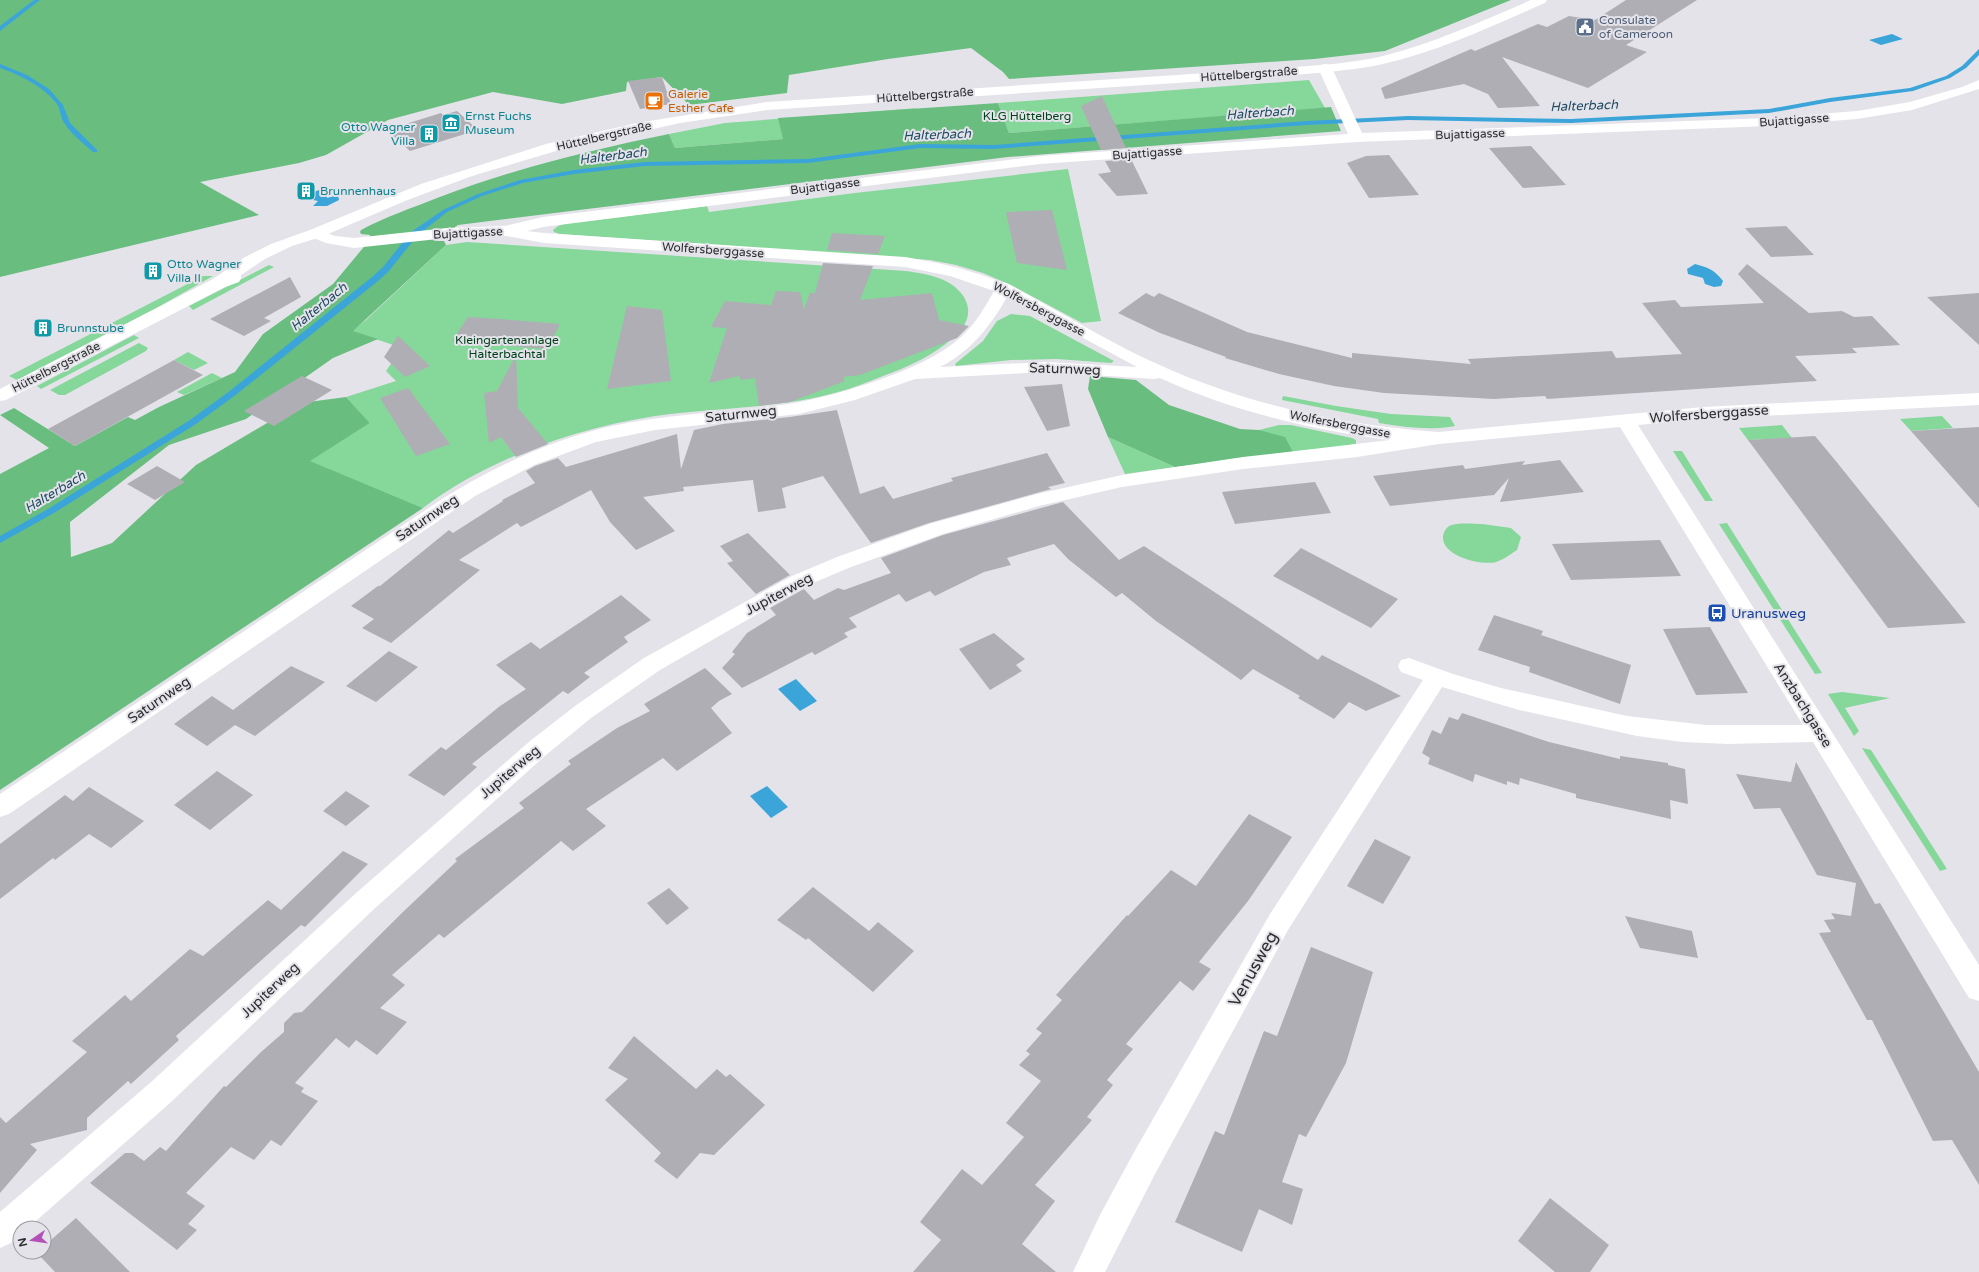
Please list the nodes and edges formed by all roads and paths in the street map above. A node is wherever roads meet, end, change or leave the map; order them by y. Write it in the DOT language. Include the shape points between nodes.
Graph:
graph roads {
  1 [pos="1541,0"];
  2 [pos="1325,68"];
  3 [pos="1979,84"];
  4 [pos="1355,133"];
  5 [pos="505,231"];
  6 [pos="317,234"];
  7 [pos="1004,288"];
  8 [pos="915,374"];
  9 [pos="1166,374"];
  10 [pos="0,396"];
  11 [pos="1979,399"];
  12 [pos="1626,421"];
  13 [pos="1439,438"];
  14 [pos="1122,481"];
  15 [pos="1409,666"];
  16 [pos="1436,678"];
  17 [pos="1820,733"];
  18 [pos="0,807"];
  19 [pos="1979,989"];
  20 [pos="0,1232"];
  21 [pos="1089,1272"];
  1 -- 2 [label="street, Hüttelbergstraße" via="1439,43 1411,52 1380,60"];
  2 -- 4 [label="street"];
  2 -- 6 [label="street, Hüttelbergstraße" via="797,104 706,114 562,145 487,166 425,187"];
  3 -- 4 [label="street, Bujattigasse" via="1912,106 1846,116 1769,122"];
  4 -- 5 [label="street, Bujattigasse" via="1006,163 543,222"];
  5 -- 6 [label="street, Bujattigasse" via="447,233 368,242 339,242"];
  5 -- 7 [label="street, Wolfersberggasse" via="544,238 905,262 955,271"];
  6 -- 10 [label="street, Hüttelbergstraße" via="296,248 219,283"];
  7 -- 8 [label="street, Saturnweg" via="970,339"];
  7 -- 9 [label="street, Wolfersberggasse" via="1099,342"];
  8 -- 9 [label="street, Saturnweg" via="1046,367"];
  8 -- 18 [label="street, Saturnweg" via="820,404 635,427 538,455 470,490"];
  9 -- 13 [label="street, Wolfersberggasse" via="1241,402 1300,417 1381,434"];
  11 -- 12 [label="street, Wolfersberggasse" via="1703,413"];
  12 -- 13 [label="street, Wolfersberggasse"];
  12 -- 17 [label="street, Anzbachgasse"];
  13 -- 14 [label="street, Wolfersberggasse"];
  14 -- 20 [label="street, Jupiterweg" via="997,510 844,562 799,581 652,664 584,712 474,803 160,1093"];
  15 -- 16 [label="street"];
  16 -- 17 [label="street" via="1527,704 1636,727 1749,736"];
  16 -- 21 [label="street, Venusweg" via="1279,922 1144,1164"];
  17 -- 19 [label="street, Anzbachgasse"];
}
